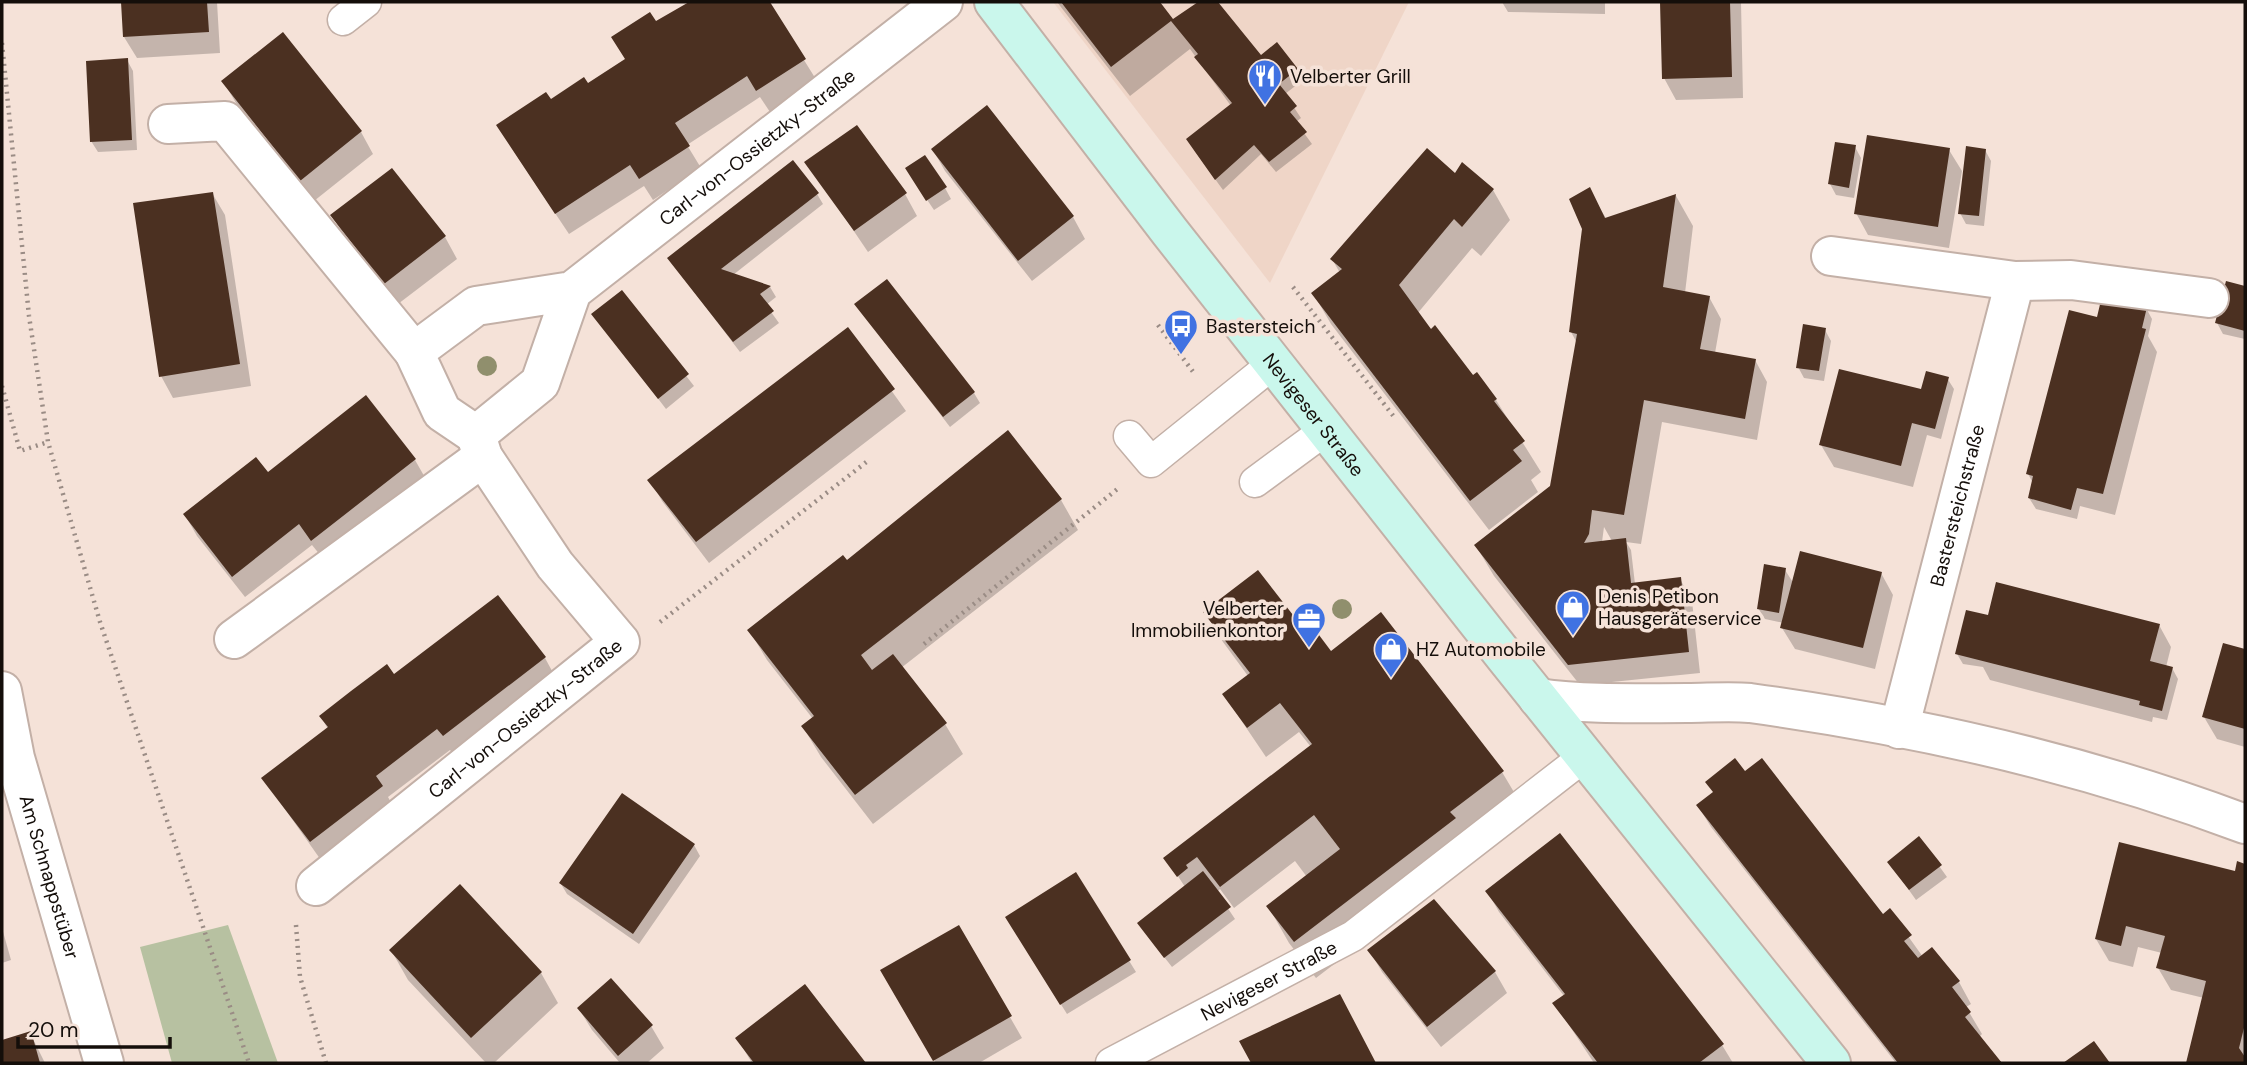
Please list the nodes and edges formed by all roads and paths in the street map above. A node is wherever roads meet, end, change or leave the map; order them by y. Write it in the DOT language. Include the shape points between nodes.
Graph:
graph roads {
  1 [pos="366,2"];
  2 [pos="943,2"];
  3 [pos="993,2"];
  4 [pos="343,20"];
  5 [pos="2,43"];
  6 [pos="169,124"];
  7 [pos="1831,256"];
  8 [pos="2015,281"];
  9 [pos="1293,288"];
  10 [pos="572,291"];
  11 [pos="2209,298"];
  12 [pos="1158,325"];
  13 [pos="414,352"];
  14 [pos="1275,363"];
  15 [pos="2,386"];
  16 [pos="1220,407"];
  17 [pos="1395,418"];
  18 [pos="1328,429"];
  19 [pos="1129,436"];
  20 [pos="48,442"];
  21 [pos="480,446"];
  22 [pos="869,460"];
  23 [pos="1151,462"];
  24 [pos="1255,482"];
  25 [pos="234,639"];
  26 [pos="620,642"];
  27 [pos="924,644"];
  28 [pos="2,691"];
  29 [pos="1538,698"];
  30 [pos="1899,729"];
  31 [pos="1585,757"];
  32 [pos="9,759"];
  33 [pos="2245,824"];
  34 [pos="316,886"];
  35 [pos="104,1063"];
  36 [pos="248,1063"];
  37 [pos="326,1063"];
  38 [pos="1111,1063"];
  39 [pos="1831,1063"];
  1 -- 4 [label="lane"];
  2 -- 10 [label="street, Carl-von-Ossietzky-Straße"];
  3 -- 14 [label="main road, Nevigeser Straße"];
  5 -- 20 [label="path" via="28,304"];
  6 -- 13 [label="street, Carl-von-Ossietzky-Straße" via="225,121"];
  7 -- 8 [label="street"];
  8 -- 11 [label="street" via="2071,280"];
  8 -- 30 [label="street, Bastersteichstraße"];
  9 -- 17 [label="path"];
  10 -- 13 [label="street, Carl-von-Ossietzky-Straße" via="476,306"];
  10 -- 21 [label="street" via="540,383"];
  12 -- 16 [label="path"];
  13 -- 21 [label="street, Carl-von-Ossietzky-Straße" via="442,412"];
  14 -- 16 [label="lane"];
  14 -- 18 [label="main road, Nevigeser Straße"];
  15 -- 20 [label="path" via="20,451"];
  16 -- 23 [label="lane"];
  18 -- 24 [label="lane"];
  18 -- 29 [label="main road, Nevigeser Straße"];
  19 -- 23 [label="lane"];
  20 -- 36 [label="path" via="100,622"];
  21 -- 25 [label="street"];
  21 -- 26 [label="street, Carl-von-Ossietzky-Straße" via="555,565"];
  22 -- 26 [label="path" via="639,639"];
  23 -- 27 [label="path"];
  26 -- 34 [label="street, Carl-von-Ossietzky-Straße"];
  28 -- 32 [label="street, Am Schnappstüber"];
  29 -- 30 [label="street" via="1591,704 1747,703"];
  29 -- 31 [label="main road, Nevigeser Straße"];
  30 -- 33 [label="street" via="2034,755"];
  31 -- 38 [label="lane, Nevigeser Straße" via="1353,936"];
  31 -- 39 [label="main road, Nevigeser Straße"];
  32 -- 35 [label="street, Am Schnappstüber"];
  34 -- 37 [label="path" via="295,927 300,977"];
}
